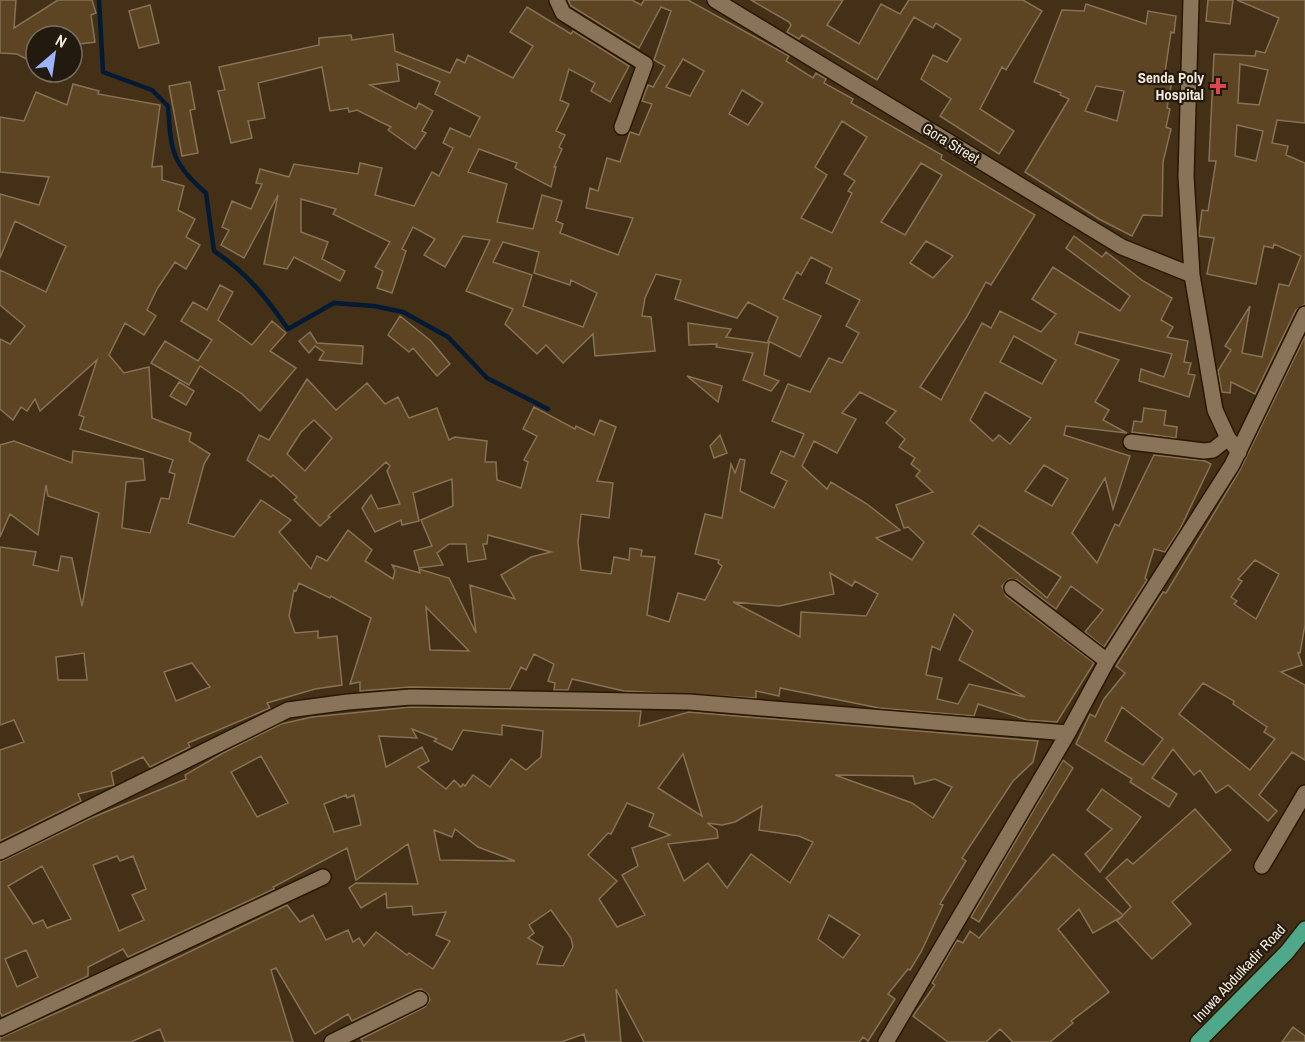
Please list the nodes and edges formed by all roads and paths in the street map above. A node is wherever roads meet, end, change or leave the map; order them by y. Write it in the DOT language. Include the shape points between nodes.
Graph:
graph roads {
  1 [pos="557,0"];
  2 [pos="715,0"];
  3 [pos="1191,0"];
  4 [pos="622,128"];
  5 [pos="1192,275"];
  6 [pos="1305,314"];
  7 [pos="1228,438"];
  8 [pos="1131,442"];
  9 [pos="1239,452"];
  10 [pos="1012,588"];
  11 [pos="1107,661"];
  12 [pos="1068,733"];
  13 [pos="1305,793"];
  14 [pos="0,852"];
  15 [pos="1262,866"];
  16 [pos="323,877"];
  17 [pos="1305,929"];
  18 [pos="420,999"];
  19 [pos="0,1028"];
  20 [pos="332,1042"];
  21 [pos="886,1042"];
  22 [pos="1198,1042"];
  1 -- 4 [label="street" via="562,13 645,64"];
  2 -- 5 [label="street, Gora Street" via="1122,247"];
  3 -- 5 [label="street" via="1186,176"];
  5 -- 7 [label="street" via="1215,411"];
  6 -- 9 [label="street"];
  7 -- 8 [label="street" via="1214,450 1204,451"];
  7 -- 9 [label="street"];
  9 -- 11 [label="street"];
  10 -- 11 [label="street"];
  11 -- 12 [label="street"];
  12 -- 14 [label="street" via="689,702 411,697 348,702 288,710"];
  12 -- 21 [label="street"];
  13 -- 15 [label="street"];
  16 -- 19 [label="street"];
  17 -- 22 [label="main road, Inuwa Abdulkadir Road"];
  18 -- 20 [label="street"];
}
